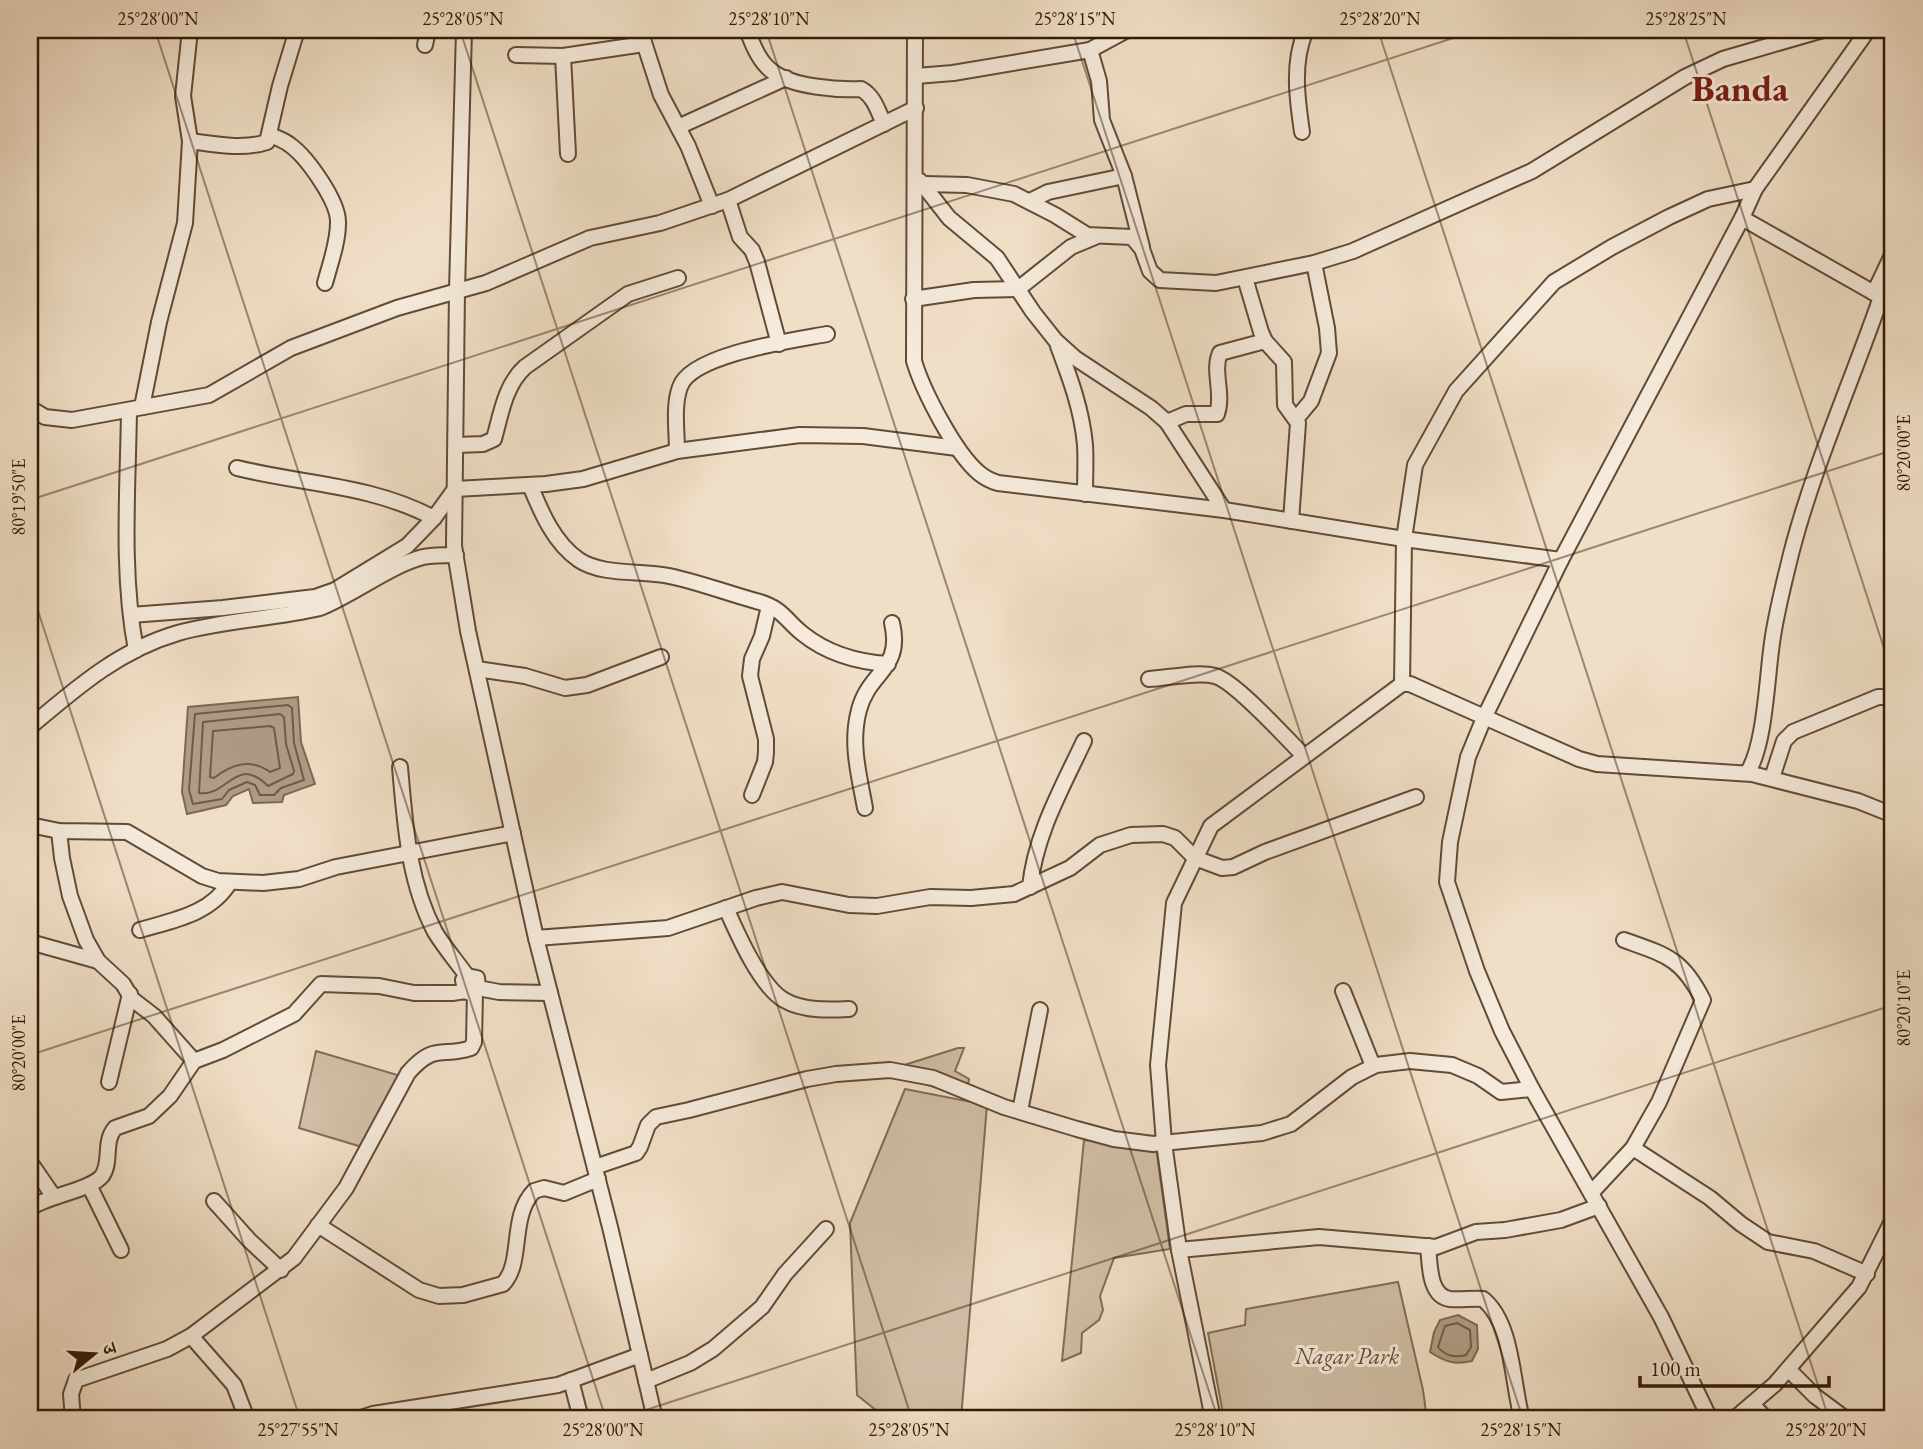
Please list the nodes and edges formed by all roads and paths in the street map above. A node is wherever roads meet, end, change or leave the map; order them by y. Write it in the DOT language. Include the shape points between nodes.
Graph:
graph roads {
  1 [pos="190,30"];
  2 [pos="297,30"];
  3 [pos="428,30"];
  4 [pos="464,30"];
  5 [pos="747,30"];
  6 [pos="915,30"];
  7 [pos="1127,30"];
  8 [pos="1306,30"];
  9 [pos="1823,30"];
  10 [pos="1868,30"];
  11 [pos="642,37"];
  12 [pos="425,45"];
  13 [pos="1090,50"];
  14 [pos="516,55"];
  15 [pos="563,56"];
  16 [pos="916,76"];
  17 [pos="786,78"];
  18 [pos="916,108"];
  19 [pos="884,124"];
  20 [pos="678,127"];
  21 [pos="1302,132"];
  22 [pos="270,135"];
  23 [pos="190,141"];
  24 [pos="568,154"];
  25 [pos="1124,176"];
  26 [pos="920,181"];
  27 [pos="1755,189"];
  28 [pos="728,200"];
  29 [pos="1030,201"];
  30 [pos="712,206"];
  31 [pos="1742,218"];
  32 [pos="1094,237"];
  33 [pos="1142,249"];
  34 [pos="1893,253"];
  35 [pos="1314,264"];
  36 [pos="678,278"];
  37 [pos="1245,278"];
  38 [pos="325,283"];
  39 [pos="1018,289"];
  40 [pos="457,290"];
  41 [pos="1883,297"];
  42 [pos="913,299"];
  43 [pos="827,334"];
  44 [pos="1056,341"];
  45 [pos="1265,341"];
  46 [pos="779,344"];
  47 [pos="30,408"];
  48 [pos="135,409"];
  49 [pos="1296,419"];
  50 [pos="1167,422"];
  51 [pos="457,445"];
  52 [pos="957,448"];
  53 [pos="677,451"];
  54 [pos="237,468"];
  55 [pos="530,485"];
  56 [pos="456,489"];
  57 [pos="1084,494"];
  58 [pos="1224,510"];
  59 [pos="434,518"];
  60 [pos="1291,521"];
  61 [pos="1404,539"];
  62 [pos="456,555"];
  63 [pos="1560,560"];
  64 [pos="769,606"];
  65 [pos="131,620"];
  66 [pos="892,622"];
  67 [pos="136,647"];
  68 [pos="661,657"];
  69 [pos="888,664"];
  70 [pos="477,669"];
  71 [pos="1149,679"];
  72 [pos="1402,684"];
  73 [pos="1893,697"];
  74 [pos="1484,718"];
  75 [pos="30,727"];
  76 [pos="1084,741"];
  77 [pos="1304,756"];
  78 [pos="400,767"];
  79 [pos="1747,773"];
  80 [pos="1772,778"];
  81 [pos="752,795"];
  82 [pos="1416,797"];
  83 [pos="865,808"];
  84 [pos="1893,815"];
  85 [pos="30,825"];
  86 [pos="59,831"];
  87 [pos="513,832"];
  88 [pos="409,852"];
  89 [pos="1195,858"];
  90 [pos="230,882"];
  91 [pos="1030,887"];
  92 [pos="726,908"];
  93 [pos="140,930"];
  94 [pos="536,937"];
  95 [pos="1624,940"];
  96 [pos="30,942"];
  97 [pos="98,961"];
  98 [pos="471,987"];
  99 [pos="1343,991"];
  100 [pos="550,993"];
  101 [pos="130,994"];
  102 [pos="849,1009"];
  103 [pos="1040,1010"];
  104 [pos="194,1061"];
  105 [pos="1373,1066"];
  106 [pos="108,1082"];
  107 [pos="1532,1089"];
  108 [pos="1020,1111"];
  109 [pos="1164,1143"];
  110 [pos="1633,1148"];
  111 [pos="30,1162"];
  112 [pos="596,1173"];
  113 [pos="89,1185"];
  114 [pos="1591,1193"];
  115 [pos="54,1197"];
  116 [pos="214,1201"];
  117 [pos="1599,1206"];
  118 [pos="30,1208"];
  119 [pos="1893,1219"];
  120 [pos="318,1225"];
  121 [pos="826,1229"];
  122 [pos="1429,1246"];
  123 [pos="1179,1250"];
  124 [pos="121,1251"];
  125 [pos="281,1270"];
  126 [pos="1867,1274"];
  127 [pos="191,1336"];
  128 [pos="640,1354"];
  129 [pos="1788,1369"];
  130 [pos="571,1380"];
  131 [pos="646,1381"];
  132 [pos="1752,1404"];
  133 [pos="74,1419"];
  134 [pos="247,1419"];
  135 [pos="358,1419"];
  136 [pos="581,1419"];
  137 [pos="656,1419"];
  138 [pos="1213,1419"];
  139 [pos="1522,1419"];
  140 [pos="1710,1419"];
  141 [pos="1734,1419"];
  142 [pos="1766,1419"];
  143 [pos="1846,1419"];
  1 -- 23 [label="street" via="183,96"];
  2 -- 22 [label="street"];
  3 -- 12 [label="street"];
  4 -- 40 [label="street"];
  5 -- 17 [label="street" via="764,63"];
  6 -- 16 [label="street"];
  7 -- 13 [label="street"];
  8 -- 21 [label="street" via="1296,84"];
  9 -- 35 [label="street" via="1723,59 1685,77 1532,171 1364,247"];
  10 -- 27 [label="street"];
  11 -- 15 [label="street"];
  11 -- 20 [label="street" via="661,95"];
  13 -- 16 [label="street"];
  13 -- 25 [label="street" via="1099,81 1102,120"];
  14 -- 15 [label="street"];
  15 -- 24 [label="street"];
  16 -- 18 [label="street"];
  17 -- 19 [label="street" via="866,91"];
  17 -- 20 [label="street"];
  18 -- 19 [label="street"];
  18 -- 26 [label="street"];
  19 -- 28 [label="street"];
  20 -- 30 [label="street"];
  22 -- 23 [label="street" via="260,144"];
  22 -- 38 [label="street" via="290,145 302,158 337,211"];
  23 -- 48 [label="street" via="186,223"];
  25 -- 29 [label="street" via="1048,192"];
  25 -- 33 [label="street"];
  26 -- 29 [label="street" via="987,188"];
  26 -- 39 [label="street" via="949,219 997,258"];
  26 -- 42 [label="street"];
  27 -- 31 [label="street"];
  27 -- 61 [label="street" via="1708,199 1669,217 1554,282 1456,391 1437,421 1415,464"];
  28 -- 30 [label="street"];
  28 -- 46 [label="street" via="740,237 757,262"];
  29 -- 32 [label="street"];
  30 -- 40 [label="street" via="590,238 486,283"];
  31 -- 41 [label="street"];
  31 -- 63 [label="street"];
  32 -- 33 [label="street" via="1132,237"];
  32 -- 39 [label="street" via="1071,247"];
  33 -- 37 [label="street" via="1150,271 1160,279 1216,283"];
  34 -- 41 [label="street"];
  35 -- 37 [label="street"];
  35 -- 49 [label="street" via="1329,353 1311,401"];
  36 -- 51 [label="street" via="628,294 525,367 511,384 494,439"];
  37 -- 45 [label="street"];
  39 -- 42 [label="street"];
  39 -- 44 [label="street"];
  40 -- 48 [label="street" via="291,348 209,395"];
  40 -- 51 [label="street"];
  41 -- 79 [label="street" via="1791,554 1772,640 1754,764"];
  42 -- 52 [label="street" via="914,361 919,378"];
  43 -- 46 [label="street"];
  44 -- 50 [label="street"];
  44 -- 57 [label="street" via="1083,425"];
  45 -- 49 [label="street" via="1284,362 1285,405"];
  45 -- 50 [label="street" via="1220,353 1217,414 1186,414"];
  46 -- 53 [label="street" via="708,362 688,375 677,400"];
  47 -- 48 [label="street" via="45,417 72,420"];
  48 -- 65 [label="street"];
  49 -- 60 [label="street"];
  50 -- 58 [label="street"];
  51 -- 56 [label="street"];
  52 -- 53 [label="street" via="863,436 800,435"];
  52 -- 57 [label="street" via="985,479"];
  53 -- 55 [label="street" via="599,475"];
  54 -- 59 [label="street" via="360,489"];
  55 -- 56 [label="street"];
  55 -- 64 [label="street" via="560,542 583,562 681,578"];
  56 -- 59 [label="street"];
  56 -- 62 [label="street"];
  57 -- 58 [label="street"];
  58 -- 60 [label="street"];
  59 -- 65 [label="street" via="407,546 325,593"];
  60 -- 61 [label="street"];
  61 -- 63 [label="street"];
  61 -- 72 [label="street"];
  62 -- 67 [label="street" via="412,561 320,608 201,628"];
  62 -- 70 [label="street"];
  63 -- 74 [label="street"];
  64 -- 69 [label="street" via="827,650"];
  64 -- 81 [label="street" via="750,676 766,739 765,762"];
  65 -- 67 [label="street"];
  66 -- 69 [label="street" via="896,647"];
  67 -- 75 [label="street" via="81,684"];
  68 -- 70 [label="street" via="587,685 565,688"];
  69 -- 83 [label="street" via="862,698 858,714 854,744"];
  70 -- 87 [label="street"];
  71 -- 77 [label="street" via="1208,674 1221,678"];
  72 -- 74 [label="street"];
  72 -- 77 [label="street"];
  73 -- 80 [label="street" via="1878,697 1793,732 1784,741"];
  74 -- 79 [label="street" via="1597,764"];
  74 -- 107 [label="street" via="1468,757 1450,842 1447,882 1482,983"];
  76 -- 91 [label="street" via="1046,821"];
  77 -- 89 [label="street" via="1211,826"];
  78 -- 88 [label="street"];
  79 -- 80 [label="street"];
  80 -- 84 [label="street"];
  82 -- 89 [label="street" via="1233,867"];
  85 -- 86 [label="street"];
  86 -- 90 [label="street" via="127,832 202,876"];
  86 -- 97 [label="street" via="70,896"];
  87 -- 88 [label="street"];
  87 -- 94 [label="street"];
  88 -- 90 [label="street" via="299,878"];
  88 -- 98 [label="street" via="415,881 436,932"];
  89 -- 91 [label="street" via="1175,838 1131,835 1111,839 1070,868"];
  89 -- 109 [label="street" via="1174,903 1158,1065"];
  90 -- 93 [label="street" via="204,909"];
  91 -- 92 [label="street" via="1014,894 930,897 877,906 782,892"];
  92 -- 94 [label="street" via="668,928"];
  92 -- 102 [label="street" via="749,957 779,997 800,1007"];
  94 -- 100 [label="street"];
  95 -- 110 [label="street" via="1664,954 1684,968 1703,1000 1659,1102"];
  96 -- 97 [label="street"];
  97 -- 101 [label="street"];
  98 -- 100 [label="street"];
  98 -- 104 [label="street" via="452,993 414,993 379,986 321,984 294,1014"];
  98 -- 120 [label="street" via="477,1006 471,1048 442,1051 419,1060 346,1188"];
  99 -- 105 [label="street"];
  100 -- 112 [label="street"];
  101 -- 104 [label="street"];
  101 -- 106 [label="street"];
  103 -- 108 [label="street"];
  104 -- 113 [label="street" via="170,1096 149,1116 115,1128 102,1175"];
  105 -- 107 [label="street" via="1409,1061 1452,1065 1501,1092"];
  105 -- 109 [label="street" via="1291,1124 1262,1133"];
  107 -- 114 [label="street"];
  108 -- 109 [label="street" via="1114,1139"];
  108 -- 112 [label="street" via="933,1078 890,1070 836,1074 656,1116 636,1153"];
  109 -- 123 [label="street"];
  110 -- 114 [label="street"];
  110 -- 126 [label="street" via="1768,1242 1814,1251"];
  111 -- 115 [label="street"];
  112 -- 120 [label="street" via="564,1193 544,1188 534,1191 523,1208 512,1270 506,1280 463,1295 439,1296 419,1290"];
  112 -- 128 [label="street"];
  113 -- 115 [label="street"];
  113 -- 124 [label="street"];
  114 -- 117 [label="street"];
  115 -- 118 [label="street"];
  116 -- 125 [label="street"];
  117 -- 122 [label="street" via="1561,1220 1476,1232"];
  117 -- 140 [label="street" via="1661,1317"];
  119 -- 126 [label="street"];
  120 -- 125 [label="street"];
  121 -- 131 [label="street" via="762,1307 713,1349"];
  122 -- 123 [label="street" via="1319,1237"];
  122 -- 139 [label="street" via="1434,1284 1441,1296 1483,1298 1494,1307 1505,1334"];
  123 -- 138 [label="street"];
  125 -- 127 [label="street"];
  126 -- 129 [label="street"];
  127 -- 133 [label="street" via="167,1349 76,1380 71,1394"];
  127 -- 134 [label="street" via="234,1385"];
  128 -- 130 [label="street"];
  128 -- 131 [label="street"];
  129 -- 132 [label="street"];
  129 -- 143 [label="street"];
  130 -- 135 [label="street"];
  130 -- 136 [label="street"];
  131 -- 137 [label="street"];
  132 -- 141 [label="street"];
  132 -- 142 [label="street"];
}
